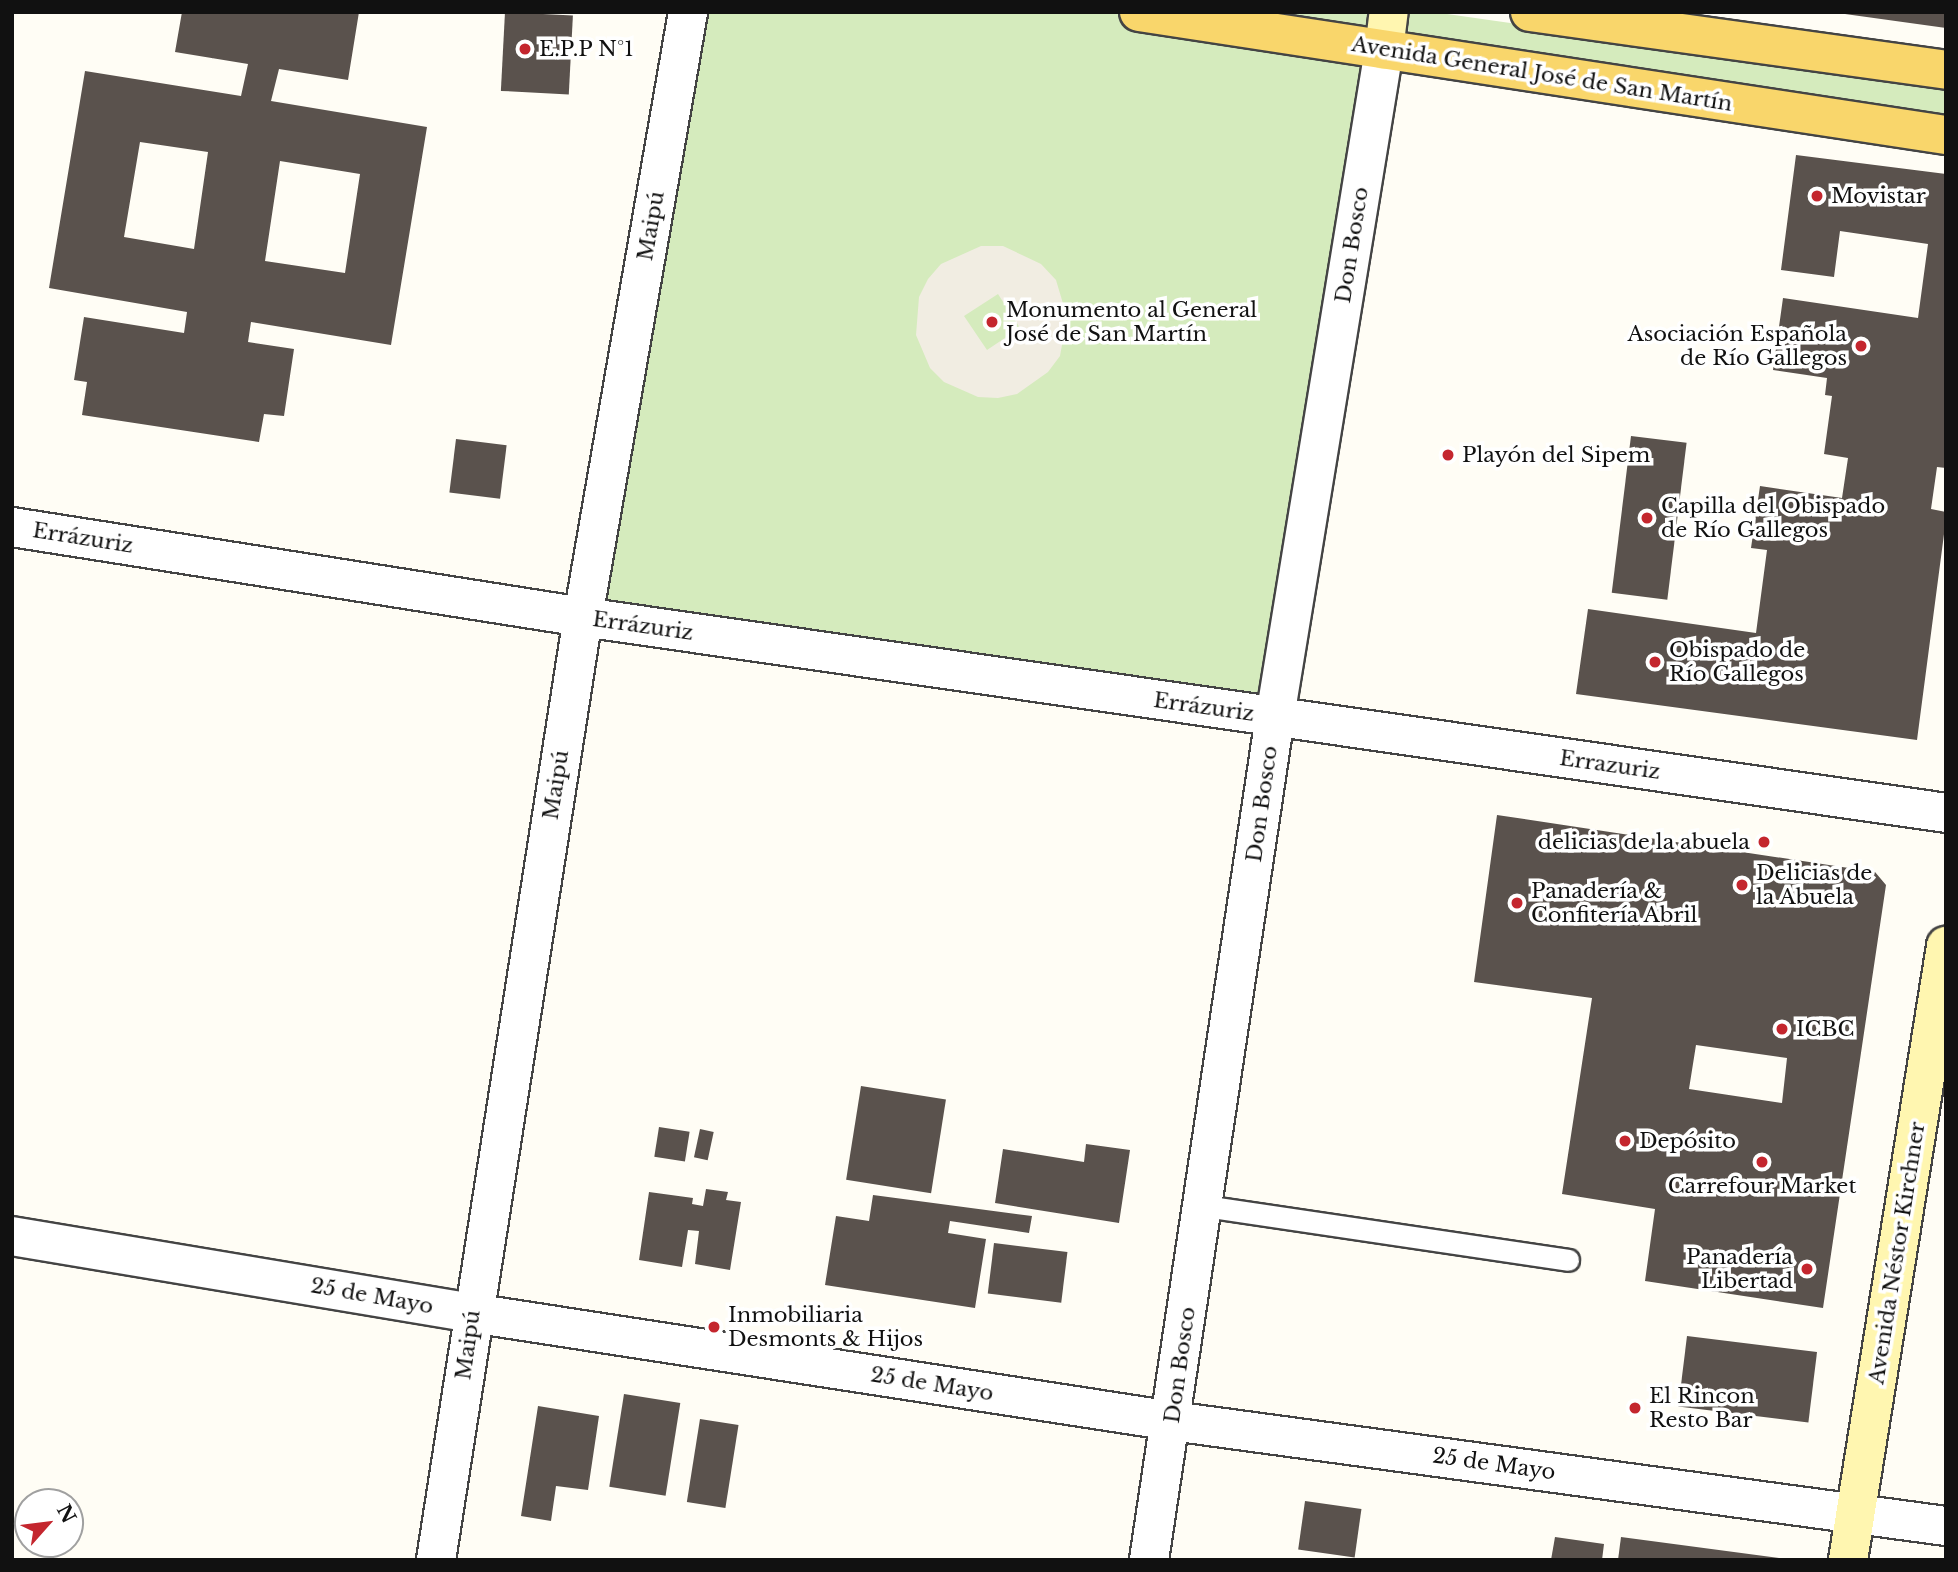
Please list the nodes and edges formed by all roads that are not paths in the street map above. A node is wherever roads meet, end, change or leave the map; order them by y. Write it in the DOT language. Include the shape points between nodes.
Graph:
graph roads {
  1 [pos="688,12"];
  2 [pos="1139,12"];
  3 [pos="1389,12"];
  4 [pos="1530,12"];
  5 [pos="1384,50"];
  6 [pos="1946,70"];
  7 [pos="1946,135"];
  8 [pos="12,527"];
  9 [pos="583,617"];
  10 [pos="1275,717"];
  11 [pos="1946,813"];
  12 [pos="1946,946"];
  13 [pos="1204,1206"];
  14 [pos="12,1236"];
  15 [pos="1568,1260"];
  16 [pos="472,1313"];
  17 [pos="1172,1421"];
  18 [pos="1855,1513"];
  19 [pos="1946,1526"];
  20 [pos="436,1560"];
  21 [pos="1149,1560"];
  22 [pos="1848,1560"];
  1 -- 9 [label="street, Maipú"];
  2 -- 5 [label="main road, Avenida General José de San Martín"];
  3 -- 5 [label="main road"];
  4 -- 6 [label="main road"];
  5 -- 7 [label="main road, Avenida General José de San Martín"];
  5 -- 10 [label="street, Don Bosco"];
  8 -- 9 [label="street, Errázuriz"];
  9 -- 10 [label="street, Errázuriz"];
  9 -- 16 [label="street, Maipú"];
  10 -- 11 [label="street, Errazuriz"];
  10 -- 13 [label="street, Don Bosco"];
  12 -- 18 [label="main road, Avenida Néstor Kirchner"];
  13 -- 15 [label="lane"];
  13 -- 17 [label="street, Don Bosco"];
  14 -- 16 [label="street, 25 de Mayo"];
  16 -- 17 [label="street, 25 de Mayo"];
  16 -- 20 [label="street, Maipú"];
  17 -- 18 [label="street, 25 de Mayo"];
  17 -- 21 [label="street, Don Bosco"];
  18 -- 19 [label="street, 25 de Mayo"];
  18 -- 22 [label="main road, Avenida Néstor Kirchner"];
}
